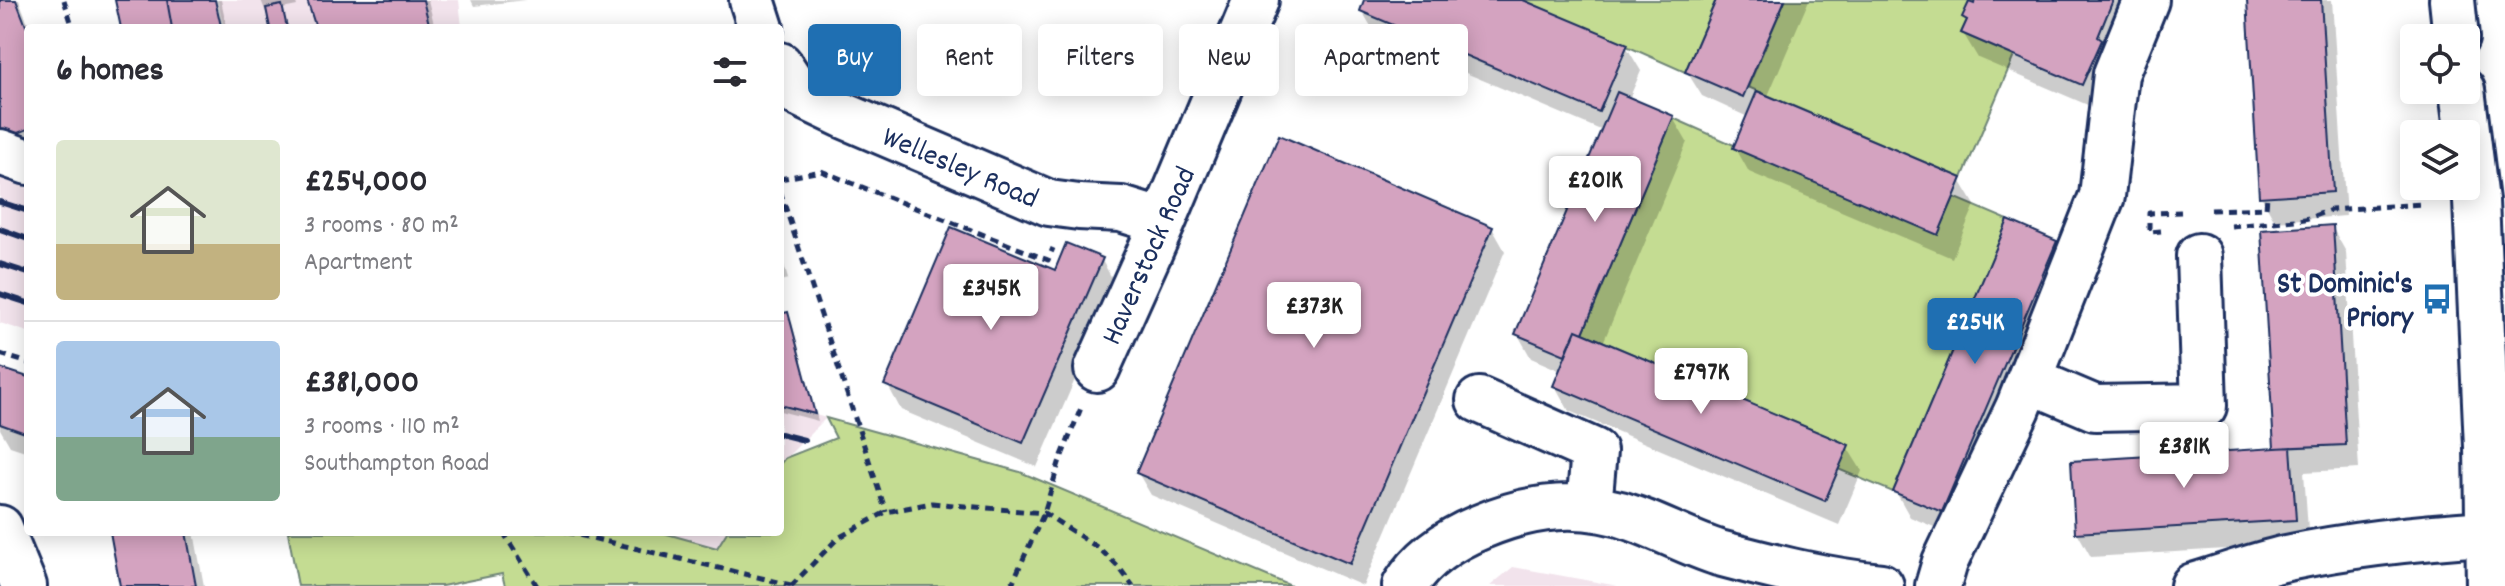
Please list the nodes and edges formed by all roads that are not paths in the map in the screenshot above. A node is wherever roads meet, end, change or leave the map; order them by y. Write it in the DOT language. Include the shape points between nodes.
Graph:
graph roads {
  1 [pos="752,0"];
  2 [pos="1256,0"];
  3 [pos="2146,0"];
  4 [pos="760,24"];
  5 [pos="784,71"];
  6 [pos="2464,104"];
  7 [pos="0,152"];
  8 [pos="24,161"];
  9 [pos="1163,222"];
  10 [pos="2199,256"];
  11 [pos="1097,369"];
  12 [pos="2029,380"];
  13 [pos="1479,400"];
  14 [pos="1589,507"];
  15 [pos="0,528"];
  16 [pos="2488,533"];
  17 [pos="2494,583"];
  18 [pos="24,586"];
  19 [pos="1405,586"];
  20 [pos="1881,586"];
  21 [pos="1938,586"];
  22 [pos="2193,586"];
  1 -- 4 [label="street"];
  2 -- 9 [label="street, Haverstock Road"];
  3 -- 12 [label="street" via="2116,74 2102,196"];
  5 -- 9 [label="street, Wellesley Road" via="799,94 1060,204 1121,209"];
  6 -- 16 [label="street" via="2476,211"];
  7 -- 8 [label="street"];
  9 -- 11 [label="street, Haverstock Road"];
  10 -- 12 [label="street" via="2204,406 2095,408"];
  12 -- 21 [label="street"];
  13 -- 14 [label="street" via="1594,451"];
  14 -- 19 [label="street" via="1530,510 1466,533 1436,552"];
  14 -- 20 [label="street" via="1717,552"];
  15 -- 18 [label="street"];
  16 -- 17 [label="street"];
  16 -- 22 [label="street" via="2325,551"];
}
